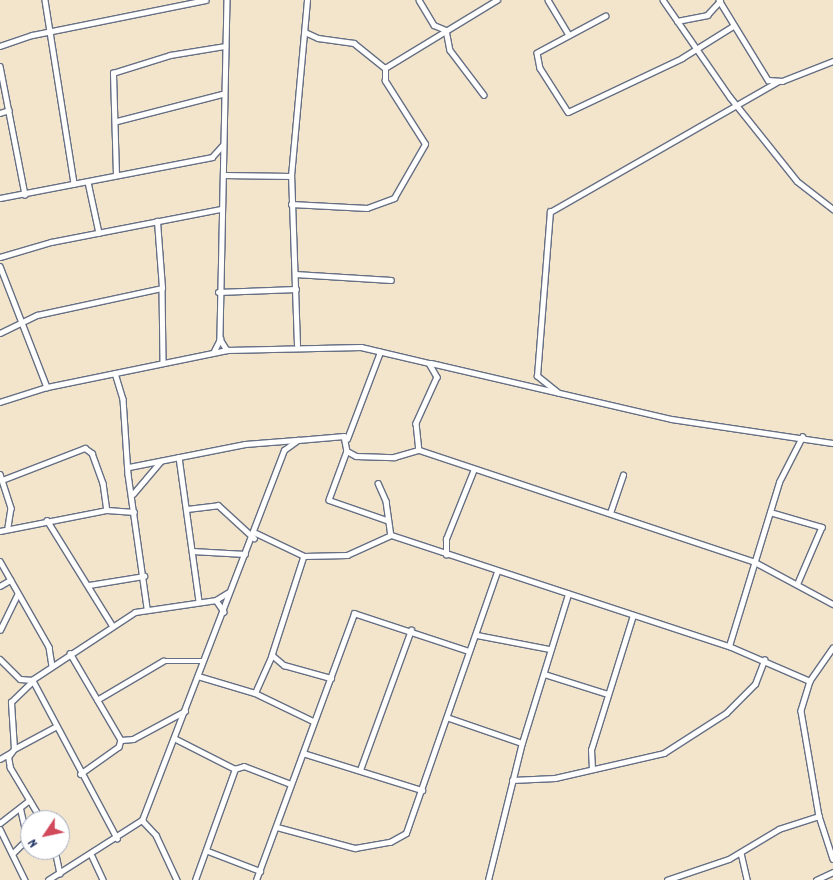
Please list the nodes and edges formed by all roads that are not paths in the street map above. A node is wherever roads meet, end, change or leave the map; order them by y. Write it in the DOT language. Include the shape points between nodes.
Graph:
graph roads {
  1 [pos="45,0"];
  2 [pos="206,0"];
  3 [pos="227,0"];
  4 [pos="307,0"];
  5 [pos="418,0"];
  6 [pos="497,0"];
  7 [pos="548,0"];
  8 [pos="663,0"];
  9 [pos="720,0"];
  10 [pos="606,16"];
  11 [pos="677,21"];
  12 [pos="733,26"];
  13 [pos="446,30"];
  14 [pos="304,32"];
  15 [pos="50,33"];
  16 [pos="568,34"];
  17 [pos="314,37"];
  18 [pos="303,45"];
  19 [pos="0,46"];
  20 [pos="225,46"];
  21 [pos="699,48"];
  22 [pos="833,61"];
  23 [pos="0,66"];
  24 [pos="385,68"];
  25 [pos="777,82"];
  26 [pos="222,94"];
  27 [pos="484,95"];
  28 [pos="735,104"];
  29 [pos="9,110"];
  30 [pos="0,113"];
  31 [pos="117,121"];
  32 [pos="223,145"];
  33 [pos="116,175"];
  34 [pos="224,175"];
  35 [pos="291,176"];
  36 [pos="88,182"];
  37 [pos="74,184"];
  38 [pos="24,195"];
  39 [pos="0,198"];
  40 [pos="291,204"];
  41 [pos="833,209"];
  42 [pos="221,210"];
  43 [pos="158,221"];
  44 [pos="99,233"];
  45 [pos="0,257"];
  46 [pos="0,266"];
  47 [pos="296,274"];
  48 [pos="391,280"];
  49 [pos="162,288"];
  50 [pos="296,289"];
  51 [pos="218,292"];
  52 [pos="20,322"];
  53 [pos="0,333"];
  54 [pos="220,339"];
  55 [pos="297,345"];
  56 [pos="227,350"];
  57 [pos="380,352"];
  58 [pos="213,354"];
  59 [pos="163,362"];
  60 [pos="430,362"];
  61 [pos="116,373"];
  62 [pos="47,387"];
  63 [pos="558,393"];
  64 [pos="0,402"];
  65 [pos="802,438"];
  66 [pos="347,439"];
  67 [pos="298,440"];
  68 [pos="276,442"];
  69 [pos="833,442"];
  70 [pos="419,450"];
  71 [pos="347,451"];
  72 [pos="281,453"];
  73 [pos="179,457"];
  74 [pos="161,461"];
  75 [pos="129,467"];
  76 [pos="474,469"];
  77 [pos="0,474"];
  78 [pos="624,475"];
  79 [pos="2,480"];
  80 [pos="378,484"];
  81 [pos="133,494"];
  82 [pos="133,501"];
  83 [pos="123,509"];
  84 [pos="187,509"];
  85 [pos="107,510"];
  86 [pos="134,512"];
  87 [pos="770,512"];
  88 [pos="610,513"];
  89 [pos="59,518"];
  90 [pos="48,520"];
  91 [pos="386,520"];
  92 [pos="55,526"];
  93 [pos="8,527"];
  94 [pos="0,531"];
  95 [pos="391,535"];
  96 [pos="255,536"];
  97 [pos="192,552"];
  98 [pos="245,554"];
  99 [pos="446,555"];
  100 [pos="304,556"];
  101 [pos="0,561"];
  102 [pos="752,561"];
  103 [pos="497,572"];
  104 [pos="144,576"];
  105 [pos="10,580"];
  106 [pos="798,583"];
  107 [pos="89,585"];
  108 [pos="0,586"];
  109 [pos="231,590"];
  110 [pos="568,594"];
  111 [pos="17,595"];
  112 [pos="216,600"];
  113 [pos="199,601"];
  114 [pos="833,604"];
  115 [pos="147,608"];
  116 [pos="224,612"];
  117 [pos="633,615"];
  118 [pos="112,625"];
  119 [pos="0,630"];
  120 [pos="411,630"];
  121 [pos="477,634"];
  122 [pos="729,646"];
  123 [pos="833,648"];
  124 [pos="550,649"];
  125 [pos="469,651"];
  126 [pos="70,653"];
  127 [pos="272,655"];
  128 [pos="0,659"];
  129 [pos="764,660"];
  130 [pos="202,662"];
  131 [pos="52,665"];
  132 [pos="544,674"];
  133 [pos="198,676"];
  134 [pos="331,678"];
  135 [pos="31,681"];
  136 [pos="810,681"];
  137 [pos="255,693"];
  138 [pos="608,694"];
  139 [pos="97,700"];
  140 [pos="185,711"];
  141 [pos="449,718"];
  142 [pos="313,721"];
  143 [pos="55,727"];
  144 [pos="174,738"];
  145 [pos="121,740"];
  146 [pos="522,743"];
  147 [pos="12,751"];
  148 [pos="303,753"];
  149 [pos="0,758"];
  150 [pos="8,762"];
  151 [pos="235,769"];
  152 [pos="592,769"];
  153 [pos="360,770"];
  154 [pos="80,774"];
  155 [pos="512,780"];
  156 [pos="291,784"];
  157 [pos="422,790"];
  158 [pos="29,800"];
  159 [pos="20,809"];
  160 [pos="35,810"];
  161 [pos="819,816"];
  162 [pos="142,820"];
  163 [pos="0,823"];
  164 [pos="277,827"];
  165 [pos="0,829"];
  166 [pos="117,839"];
  167 [pos="826,842"];
  168 [pos="833,843"];
  169 [pos="831,849"];
  170 [pos="208,852"];
  171 [pos="13,853"];
  172 [pos="740,853"];
  173 [pos="92,856"];
  174 [pos="729,859"];
  175 [pos="833,859"];
  176 [pos="57,860"];
  177 [pos="740,862"];
  178 [pos="260,871"];
  179 [pos="833,872"];
  180 [pos="60,873"];
  181 [pos="25,880"];
  182 [pos="48,880"];
  183 [pos="103,880"];
  184 [pos="177,880"];
  185 [pos="195,880"];
  186 [pos="256,880"];
  187 [pos="488,880"];
  188 [pos="667,880"];
  189 [pos="747,880"];
  190 [pos="816,880"];
  1 -- 15 [label="street"];
  2 -- 15 [label="street"];
  3 -- 20 [label="street"];
  4 -- 14 [label="street"];
  5 -- 13 [label="street" via="434,25"];
  6 -- 13 [label="street"];
  7 -- 16 [label="street"];
  8 -- 11 [label="street"];
  9 -- 11 [label="street" via="707,15"];
  9 -- 12 [label="street"];
  10 -- 16 [label="street"];
  11 -- 21 [label="street"];
  12 -- 21 [label="street"];
  12 -- 25 [label="street" via="763,76"];
  13 -- 24 [label="street"];
  13 -- 27 [label="street" via="450,50"];
  14 -- 17 [label="street"];
  14 -- 18 [label="street"];
  15 -- 19 [label="street"];
  15 -- 37 [label="street"];
  16 -- 21 [label="street" via="542,48 536,57 565,110 572,113"];
  17 -- 18 [label="street"];
  17 -- 24 [label="street" via="354,43"];
  18 -- 35 [label="street"];
  20 -- 26 [label="street"];
  20 -- 31 [label="street" via="170,55 113,73"];
  21 -- 28 [label="street"];
  22 -- 25 [label="street"];
  23 -- 29 [label="street"];
  24 -- 40 [label="street" via="385,81 425,144 394,198 367,208"];
  25 -- 28 [label="street"];
  26 -- 31 [label="street"];
  26 -- 32 [label="street"];
  28 -- 41 [label="street" via="808,194"];
  28 -- 63 [label="street" via="550,212 538,376"];
  29 -- 30 [label="street"];
  29 -- 38 [label="street"];
  31 -- 33 [label="street"];
  32 -- 33 [label="street" via="212,157"];
  32 -- 34 [label="street"];
  33 -- 36 [label="street"];
  34 -- 35 [label="street"];
  34 -- 42 [label="street"];
  35 -- 40 [label="street"];
  36 -- 37 [label="street"];
  36 -- 44 [label="street"];
  37 -- 38 [label="street"];
  38 -- 39 [label="street"];
  40 -- 47 [label="street"];
  42 -- 43 [label="street"];
  42 -- 51 [label="street"];
  43 -- 44 [label="street"];
  43 -- 49 [label="street"];
  44 -- 45 [label="street"];
  46 -- 52 [label="street"];
  47 -- 48 [label="street"];
  47 -- 50 [label="street"];
  49 -- 52 [label="street"];
  49 -- 59 [label="street"];
  50 -- 51 [label="street"];
  50 -- 55 [label="street"];
  51 -- 54 [label="street"];
  52 -- 53 [label="street"];
  52 -- 62 [label="street"];
  54 -- 56 [label="street"];
  54 -- 58 [label="street"];
  55 -- 56 [label="street"];
  55 -- 57 [label="street" via="361,346"];
  56 -- 58 [label="street"];
  57 -- 60 [label="street"];
  57 -- 66 [label="street"];
  58 -- 59 [label="street"];
  59 -- 61 [label="street"];
  60 -- 63 [label="street"];
  60 -- 70 [label="street" via="436,377 416,423"];
  61 -- 62 [label="street"];
  61 -- 75 [label="street" via="123,399"];
  62 -- 64 [label="street"];
  63 -- 65 [label="street" via="680,421"];
  65 -- 69 [label="street"];
  65 -- 87 [label="street" via="790,453"];
  66 -- 67 [label="street"];
  66 -- 71 [label="street"];
  67 -- 68 [label="street"];
  67 -- 72 [label="street"];
  68 -- 72 [label="street"];
  68 -- 73 [label="street"];
  70 -- 71 [label="street" via="394,457 356,456"];
  70 -- 76 [label="street"];
  71 -- 91 [label="street" via="329,500"];
  72 -- 96 [label="street"];
  73 -- 74 [label="street"];
  73 -- 84 [label="street"];
  74 -- 75 [label="street"];
  74 -- 81 [label="street"];
  75 -- 81 [label="street"];
  76 -- 88 [label="street"];
  76 -- 99 [label="street" via="446,540"];
  77 -- 79 [label="street"];
  78 -- 88 [label="street"];
  79 -- 85 [label="street" via="85,448 92,453 100,475"];
  79 -- 93 [label="street" via="11,508"];
  80 -- 91 [label="street" via="386,501"];
  81 -- 82 [label="street"];
  82 -- 83 [label="street"];
  82 -- 86 [label="street"];
  83 -- 85 [label="street"];
  83 -- 86 [label="street"];
  84 -- 96 [label="street" via="218,504"];
  84 -- 97 [label="street"];
  85 -- 89 [label="street"];
  86 -- 104 [label="street"];
  87 -- 102 [label="street"];
  87 -- 106 [label="street" via="822,527"];
  88 -- 102 [label="street"];
  89 -- 90 [label="street"];
  89 -- 92 [label="street"];
  90 -- 92 [label="street"];
  90 -- 93 [label="street"];
  91 -- 95 [label="street"];
  92 -- 107 [label="street"];
  93 -- 94 [label="street"];
  95 -- 99 [label="street"];
  95 -- 100 [label="street" via="347,555"];
  96 -- 98 [label="street"];
  96 -- 100 [label="street"];
  97 -- 98 [label="street"];
  97 -- 113 [label="street"];
  98 -- 109 [label="street"];
  99 -- 103 [label="street"];
  100 -- 127 [label="street"];
  101 -- 105 [label="street"];
  102 -- 106 [label="street"];
  102 -- 122 [label="street"];
  103 -- 110 [label="street"];
  103 -- 121 [label="street"];
  104 -- 107 [label="street"];
  104 -- 115 [label="street"];
  105 -- 108 [label="street"];
  105 -- 111 [label="street"];
  106 -- 114 [label="street"];
  107 -- 118 [label="street"];
  109 -- 112 [label="street"];
  109 -- 116 [label="street"];
  110 -- 117 [label="street"];
  110 -- 124 [label="street"];
  111 -- 119 [label="street"];
  111 -- 131 [label="street" via="49,647"];
  112 -- 113 [label="street"];
  112 -- 116 [label="street"];
  113 -- 115 [label="street"];
  115 -- 118 [label="street"];
  116 -- 130 [label="street"];
  117 -- 122 [label="street"];
  117 -- 138 [label="street"];
  118 -- 126 [label="street"];
  120 -- 125 [label="street"];
  120 -- 134 [label="street" via="354,613"];
  120 -- 153 [label="street"];
  121 -- 124 [label="street"];
  121 -- 125 [label="street"];
  122 -- 129 [label="street"];
  123 -- 136 [label="street"];
  124 -- 132 [label="street"];
  125 -- 141 [label="street"];
  126 -- 131 [label="street"];
  126 -- 139 [label="street"];
  127 -- 134 [label="street" via="284,665"];
  127 -- 137 [label="street"];
  128 -- 135 [label="street" via="13,674"];
  129 -- 136 [label="street"];
  129 -- 152 [label="street" via="751,688 719,719 688,739 658,756"];
  130 -- 133 [label="street"];
  130 -- 139 [label="street" via="163,661"];
  131 -- 135 [label="street"];
  132 -- 138 [label="street"];
  132 -- 146 [label="street"];
  133 -- 137 [label="street"];
  133 -- 140 [label="street"];
  134 -- 142 [label="street"];
  135 -- 143 [label="street"];
  135 -- 147 [label="street" via="11,702"];
  136 -- 161 [label="street" via="802,728"];
  137 -- 142 [label="street"];
  138 -- 152 [label="street" via="590,750"];
  139 -- 145 [label="street"];
  140 -- 144 [label="street"];
  140 -- 145 [label="street" via="134,739"];
  141 -- 146 [label="street"];
  141 -- 157 [label="street"];
  142 -- 148 [label="street"];
  143 -- 147 [label="street"];
  143 -- 154 [label="street"];
  144 -- 151 [label="street"];
  144 -- 162 [label="street"];
  145 -- 154 [label="street" via="119,747"];
  146 -- 155 [label="street"];
  147 -- 149 [label="street"];
  147 -- 150 [label="street"];
  148 -- 153 [label="street"];
  148 -- 156 [label="street"];
  149 -- 150 [label="street"];
  150 -- 158 [label="street"];
  151 -- 156 [label="street" via="244,766"];
  151 -- 170 [label="street"];
  152 -- 155 [label="street"];
  153 -- 157 [label="street"];
  154 -- 166 [label="street"];
  155 -- 187 [label="street"];
  156 -- 164 [label="street"];
  157 -- 164 [label="street" via="410,828 390,842 355,848"];
  158 -- 159 [label="street"];
  158 -- 160 [label="street"];
  159 -- 163 [label="street"];
  159 -- 171 [label="street" via="26,839"];
  161 -- 167 [label="street"];
  161 -- 172 [label="street" via="779,829"];
  162 -- 166 [label="street"];
  162 -- 184 [label="street" via="156,835"];
  164 -- 178 [label="street"];
  165 -- 171 [label="street"];
  166 -- 173 [label="street"];
  167 -- 168 [label="street"];
  167 -- 169 [label="street"];
  169 -- 175 [label="street"];
  170 -- 178 [label="street"];
  170 -- 185 [label="street"];
  171 -- 181 [label="street"];
  172 -- 174 [label="street"];
  172 -- 177 [label="street"];
  173 -- 180 [label="street"];
  173 -- 183 [label="street"];
  174 -- 177 [label="street"];
  174 -- 188 [label="street"];
  176 -- 180 [label="street"];
  177 -- 189 [label="street"];
  178 -- 186 [label="street"];
  179 -- 190 [label="street"];
  180 -- 182 [label="street"];
}
